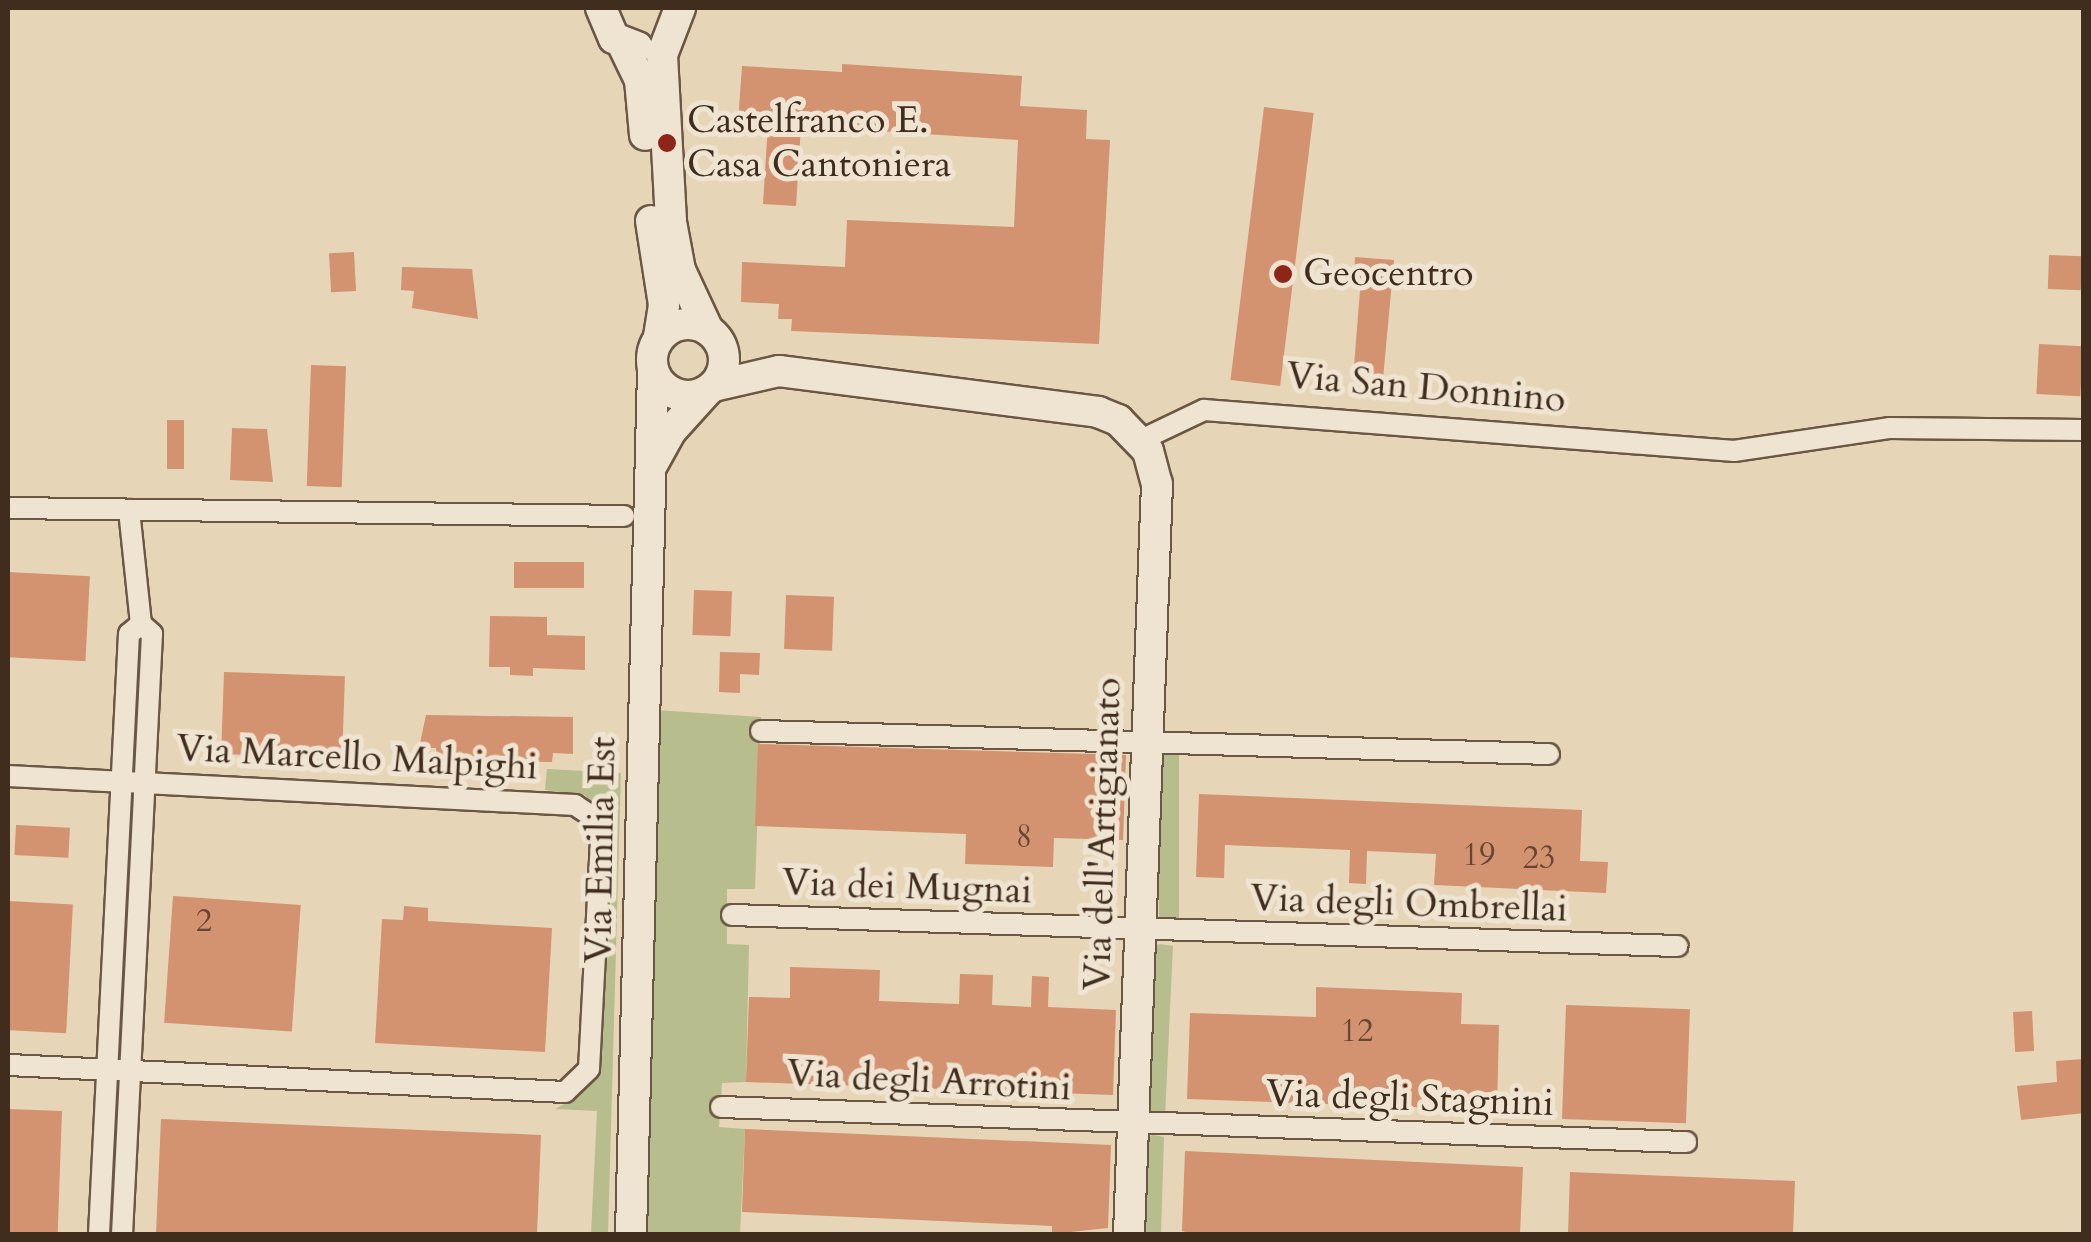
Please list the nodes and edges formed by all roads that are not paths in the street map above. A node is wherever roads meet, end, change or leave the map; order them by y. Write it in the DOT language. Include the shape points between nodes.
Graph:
graph roads {
  1 [pos="680,8"];
  2 [pos="601,20"];
  3 [pos="668,37"];
  4 [pos="713,334"];
  5 [pos="659,338"];
  6 [pos="654,372"];
  7 [pos="779,372"];
  8 [pos="711,389"];
  9 [pos="2084,430"];
  10 [pos="1141,440"];
  11 [pos="650,468"];
  12 [pos="8,508"];
  13 [pos="130,510"];
  14 [pos="624,516"];
  15 [pos="141,624"];
  16 [pos="762,731"];
  17 [pos="1147,739"];
  18 [pos="1549,754"];
  19 [pos="8,776"];
  20 [pos="121,782"];
  21 [pos="144,783"];
  22 [pos="732,915"];
  23 [pos="1140,930"];
  24 [pos="1677,946"];
  25 [pos="8,1065"];
  26 [pos="107,1071"];
  27 [pos="130,1072"];
  28 [pos="721,1107"];
  29 [pos="1133,1126"];
  30 [pos="1686,1142"];
  31 [pos="99,1234"];
  32 [pos="122,1234"];
  33 [pos="631,1234"];
  34 [pos="1129,1234"];
  1 -- 3 [label="main road"];
  2 -- 3 [label="main road, Via Emilia Est" via="646,48"];
  2 -- 5 [label="main road, Via Emilia Est" via="643,100 664,304"];
  3 -- 4 [label="main road" via="662,55 672,237"];
  4 -- 5 [label="main road" via="678,325"];
  4 -- 7 [label="main road"];
  4 -- 8 [label="main road" via="725,358"];
  5 -- 6 [label="main road, Via Emilia Est"];
  6 -- 8 [label="main road" via="675,394"];
  6 -- 11 [label="main road, Via Emilia Est"];
  7 -- 8 [label="main road"];
  7 -- 10 [label="main road" via="1098,412"];
  8 -- 11 [label="main road, Via Emilia Est" via="670,432"];
  9 -- 10 [label="street, Via San Donnino" via="1890,428 1734,451 1204,410"];
  10 -- 17 [label="main road, Via dell'Artigianato" via="1158,484"];
  11 -- 33 [label="main road, Via Emilia Est"];
  12 -- 13 [label="street"];
  13 -- 14 [label="street"];
  13 -- 15 [label="street"];
  15 -- 20 [label="street" via="129,634"];
  15 -- 21 [label="street" via="152,634"];
  16 -- 17 [label="street"];
  17 -- 18 [label="street"];
  17 -- 23 [label="main road, Via dell'Artigianato"];
  19 -- 20 [label="street"];
  20 -- 21 [label="street"];
  20 -- 26 [label="street"];
  21 -- 27 [label="street"];
  21 -- 27 [label="street, Via Marcello Malpighi" via="537,801 587,810 601,840 592,1042 582,1082 549,1094"];
  22 -- 23 [label="street, Via dei Mugnai"];
  23 -- 24 [label="street, Via degli Ombrellai"];
  23 -- 29 [label="main road, Via dell'Artigianato"];
  25 -- 26 [label="street"];
  26 -- 27 [label="street"];
  26 -- 31 [label="street"];
  27 -- 32 [label="street"];
  28 -- 29 [label="street, Via degli Arrotini"];
  29 -- 30 [label="street, Via degli Stagnini"];
  29 -- 34 [label="main road, Via dell'Artigianato"];
}
